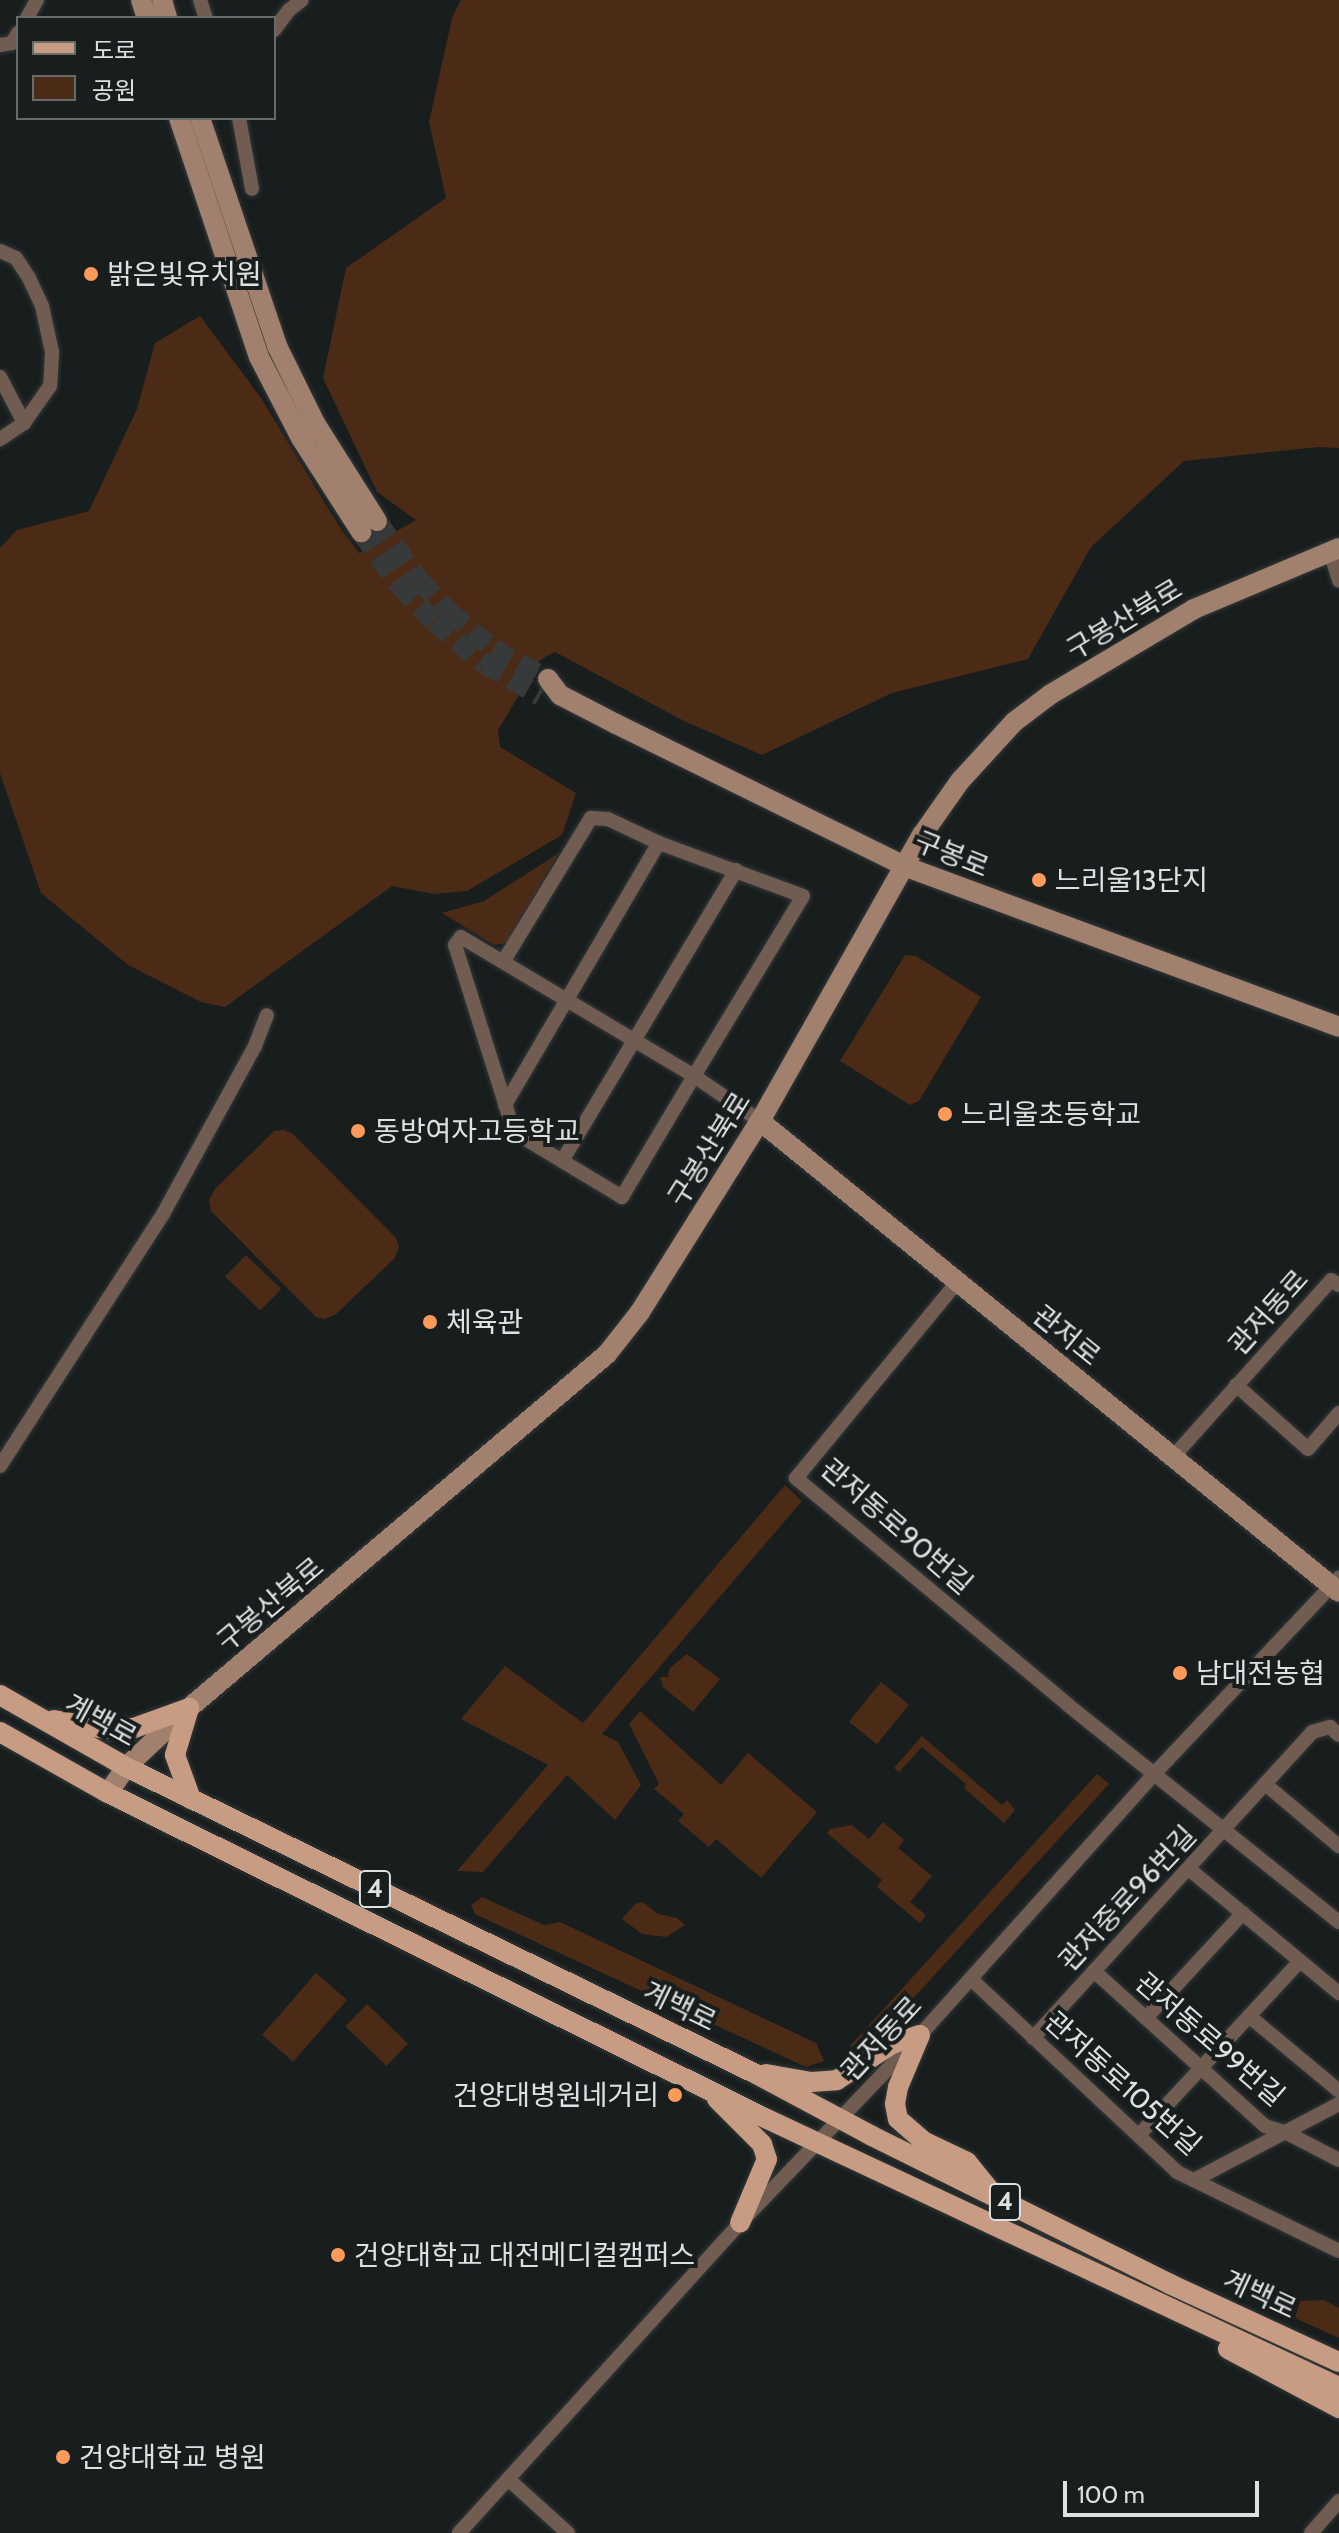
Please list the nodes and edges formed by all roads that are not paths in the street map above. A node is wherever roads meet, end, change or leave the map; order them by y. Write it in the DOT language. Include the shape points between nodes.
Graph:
graph roads {
  1 [pos="302,0"];
  2 [pos="284,5"];
  3 [pos="276,25"];
  4 [pos="180,120"];
  5 [pos="201,120"];
  6 [pos="239,120"];
  7 [pos="252,189"];
  8 [pos="0,251"];
  9 [pos="0,377"];
  10 [pos="24,423"];
  11 [pos="0,439"];
  12 [pos="1334,550"];
  13 [pos="1339,581"];
  14 [pos="549,690"];
  15 [pos="659,843"];
  16 [pos="904,866"];
  17 [pos="736,870"];
  18 [pos="503,962"];
  19 [pos="567,1000"];
  20 [pos="267,1015"];
  21 [pos="1339,1027"];
  22 [pos="634,1040"];
  23 [pos="694,1076"];
  24 [pos="505,1105"];
  25 [pos="760,1121"];
  26 [pos="562,1161"];
  27 [pos="958,1281"];
  28 [pos="1339,1285"];
  29 [pos="1236,1385"];
  30 [pos="1339,1413"];
  31 [pos="1173,1457"];
  32 [pos="0,1466"];
  33 [pos="1337,1586"];
  34 [pos="0,1695"];
  35 [pos="189,1708"];
  36 [pos="39,1717"];
  37 [pos="0,1732"];
  38 [pos="1339,1735"];
  39 [pos="126,1767"];
  40 [pos="1154,1774"];
  41 [pos="1265,1784"];
  42 [pos="108,1793"];
  43 [pos="191,1799"];
  44 [pos="1226,1829"];
  45 [pos="1339,1846"];
  46 [pos="1189,1869"];
  47 [pos="1243,1913"];
  48 [pos="1339,1922"];
  49 [pos="1300,1961"];
  50 [pos="1094,1971"];
  51 [pos="971,1979"];
  52 [pos="1339,1993"];
  53 [pos="1249,2016"];
  54 [pos="1146,2018"];
  55 [pos="920,2035"];
  56 [pos="1033,2038"];
  57 [pos="1200,2068"];
  58 [pos="756,2074"];
  59 [pos="709,2090"];
  60 [pos="1339,2101"];
  61 [pos="840,2119"];
  62 [pos="1285,2132"];
  63 [pos="1139,2135"];
  64 [pos="818,2142"];
  65 [pos="1339,2160"];
  66 [pos="1194,2180"];
  67 [pos="997,2198"];
  68 [pos="740,2223"];
  69 [pos="1339,2251"];
  70 [pos="1170,2284"];
  71 [pos="1137,2294"];
  72 [pos="1339,2347"];
  73 [pos="1339,2362"];
  74 [pos="1339,2387"];
  75 [pos="1339,2408"];
  76 [pos="508,2479"];
  77 [pos="1339,2501"];
  78 [pos="459,2533"];
  79 [pos="568,2533"];
  80 [pos="1311,2533"];
  1 -- 2 [label="street"];
  2 -- 3 [label="street"];
  4 -- 5 [label="main road" via="259,357 301,438 369,527 277,346"];
  6 -- 7 [label="street"];
  8 -- 10 [label="street" via="16,258 29,278 42,306 52,352 50,386"];
  9 -- 10 [label="street"];
  10 -- 11 [label="street"];
  12 -- 13 [label="street"];
  12 -- 16 [label="main road, 구봉산북로" via="1194,609 1051,694 1014,722 960,781"];
  14 -- 16 [label="main road, 구봉로"];
  15 -- 17 [label="street"];
  15 -- 18 [label="street" via="608,819 591,818"];
  15 -- 19 [label="street"];
  16 -- 21 [label="main road, 구봉로"];
  16 -- 25 [label="main road, 구봉산북로"];
  17 -- 22 [label="street"];
  17 -- 23 [label="street" via="803,896"];
  18 -- 19 [label="street"];
  18 -- 24 [label="street" via="461,937 455,945"];
  19 -- 22 [label="street"];
  19 -- 24 [label="street"];
  20 -- 32 [label="street" via="163,1214"];
  22 -- 23 [label="street"];
  22 -- 26 [label="street"];
  23 -- 25 [label="street"];
  23 -- 26 [label="street" via="622,1197"];
  24 -- 26 [label="street" via="514,1132"];
  25 -- 27 [label="main road, 관저로"];
  25 -- 35 [label="main road, 구봉산북로" via="640,1312 607,1354"];
  27 -- 31 [label="main road, 관저로"];
  27 -- 40 [label="street, 관저동로90번길" via="796,1478"];
  28 -- 29 [label="street, 관저동로" via="1331,1280"];
  29 -- 30 [label="street, 관저동로" via="1308,1449"];
  29 -- 31 [label="street, 관저동로"];
  31 -- 33 [label="main road, 관저로"];
  33 -- 40 [label="street, 관저동로"];
  34 -- 36 [label="main road, 계백로 / 4"];
  35 -- 36 [label="main road" via="134,1728 106,1729"];
  35 -- 39 [label="main road, 구봉산북로"];
  35 -- 43 [label="main road" via="175,1755"];
  36 -- 39 [label="main road, 계백로 / 4"];
  37 -- 42 [label="main road, 계백로 / 4"];
  38 -- 41 [label="street" via="1330,1727 1312,1732"];
  39 -- 42 [label="main road, 구봉산북로"];
  39 -- 43 [label="main road, 계백로 / 4"];
  40 -- 44 [label="street, 관저중로96번길"];
  40 -- 51 [label="street, 관저동로"];
  41 -- 44 [label="street"];
  41 -- 45 [label="street"];
  42 -- 59 [label="main road, 계백로 / 4"];
  43 -- 58 [label="main road, 계백로 / 4"];
  44 -- 46 [label="street, 관저중로96번길"];
  44 -- 48 [label="street, 관저중로96번길"];
  46 -- 47 [label="street"];
  46 -- 50 [label="street, 관저중로96번길"];
  47 -- 49 [label="street"];
  47 -- 54 [label="street"];
  49 -- 52 [label="street"];
  49 -- 53 [label="street"];
  50 -- 54 [label="street, 관저동로99번길"];
  50 -- 56 [label="street, 관저중로96번길"];
  51 -- 55 [label="street, 관저동로"];
  51 -- 56 [label="street, 관저동로105번길"];
  53 -- 57 [label="street"];
  53 -- 60 [label="street"];
  54 -- 57 [label="street, 관저동로99번길"];
  55 -- 58 [label="main road" via="892,2044 848,2074 825,2082"];
  55 -- 61 [label="street, 관저동로"];
  55 -- 67 [label="main road" via="898,2087 898,2119 923,2141 967,2162"];
  56 -- 63 [label="street, 관저동로105번길"];
  57 -- 62 [label="street, 관저동로99번길" via="1265,2126"];
  57 -- 63 [label="street"];
  58 -- 61 [label="main road, 계백로 / 4"];
  59 -- 64 [label="main road, 계백로 / 4"];
  59 -- 68 [label="main road" via="762,2144 767,2159"];
  60 -- 62 [label="street"];
  61 -- 64 [label="street, 관저동로"];
  61 -- 67 [label="main road, 계백로 / 4"];
  62 -- 65 [label="street, 관저동로99번길"];
  62 -- 66 [label="street"];
  63 -- 66 [label="street, 관저동로105번길" via="1177,2172"];
  64 -- 68 [label="street, 관저동로"];
  64 -- 71 [label="main road, 계백로 / 4"];
  66 -- 69 [label="street, 관저동로105번길"];
  67 -- 70 [label="main road, 계백로 / 4"];
  68 -- 76 [label="street, 관저동로"];
  70 -- 72 [label="main road" via="1198,2282"];
  70 -- 73 [label="main road, 계백로 / 4"];
  71 -- 74 [label="main road, 계백로 / 4"];
  71 -- 75 [label="main road" via="1162,2318"];
  76 -- 78 [label="street, 관저동로"];
  76 -- 79 [label="street"];
  77 -- 80 [label="street"];
}
